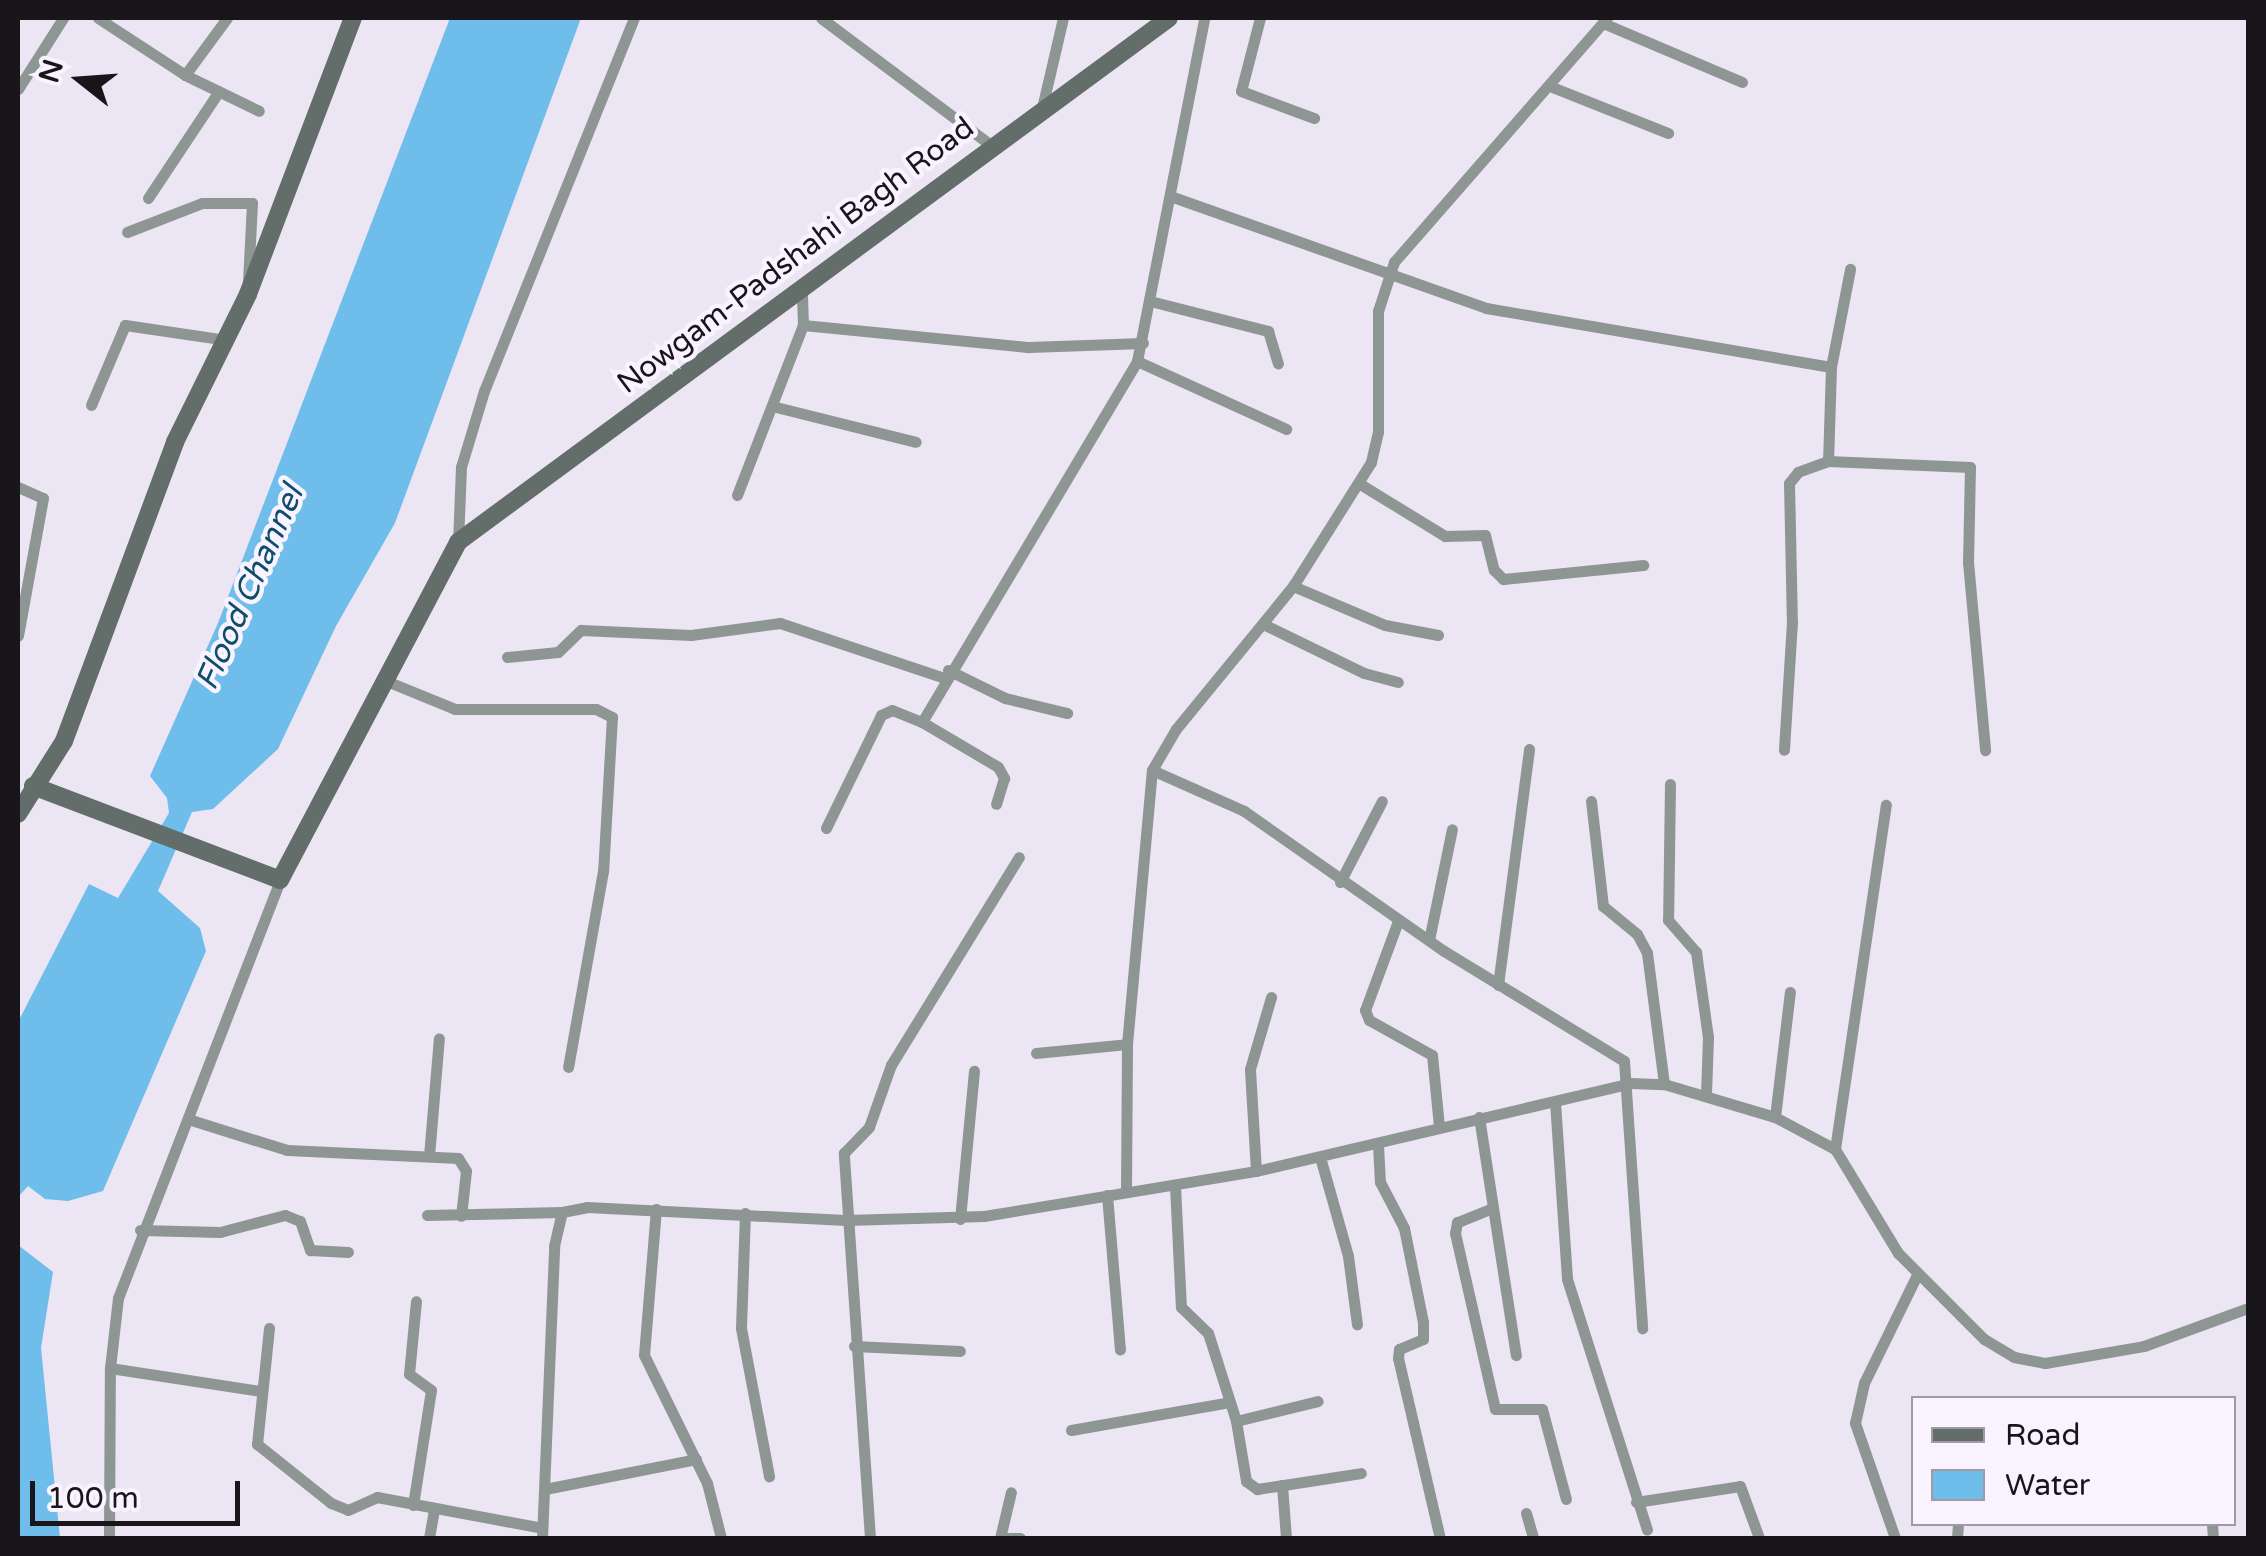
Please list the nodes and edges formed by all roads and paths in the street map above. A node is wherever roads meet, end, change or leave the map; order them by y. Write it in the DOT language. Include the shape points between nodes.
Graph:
graph roads {
  1 [pos="63,18"];
  2 [pos="98,18"];
  3 [pos="227,18"];
  4 [pos="353,18"];
  5 [pos="634,18"];
  6 [pos="821,18"];
  7 [pos="1063,18"];
  8 [pos="1168,18"];
  9 [pos="1204,18"];
  10 [pos="1260,18"];
  11 [pos="1605,20"];
  12 [pos="185,75"];
  13 [pos="1742,82"];
  14 [pos="1552,87"];
  15 [pos="18,89"];
  16 [pos="219,92"];
  17 [pos="1042,108"];
  18 [pos="259,111"];
  19 [pos="1314,118"];
  20 [pos="1668,133"];
  21 [pos="991,145"];
  22 [pos="148,198"];
  23 [pos="1173,198"];
  24 [pos="127,232"];
  25 [pos="1850,269"];
  26 [pos="1386,277"];
  27 [pos="802,288"];
  28 [pos="247,296"];
  29 [pos="1154,302"];
  30 [pos="803,325"];
  31 [pos="226,340"];
  32 [pos="1143,343"];
  33 [pos="1138,361"];
  34 [pos="1278,363"];
  35 [pos="1831,367"];
  36 [pos="91,405"];
  37 [pos="772,406"];
  38 [pos="1286,429"];
  39 [pos="916,442"];
  40 [pos="1828,461"];
  41 [pos="1360,484"];
  42 [pos="18,487"];
  43 [pos="737,495"];
  44 [pos="458,542"];
  45 [pos="1643,564"];
  46 [pos="1293,586"];
  47 [pos="1265,625"];
  48 [pos="1438,635"];
  49 [pos="18,636"];
  50 [pos="507,657"];
  51 [pos="946,674"];
  52 [pos="384,680"];
  53 [pos="1398,682"];
  54 [pos="1067,712"];
  55 [pos="922,722"];
  56 [pos="1529,749"];
  57 [pos="1784,750"];
  58 [pos="1986,750"];
  59 [pos="1152,770"];
  60 [pos="1670,784"];
  61 [pos="33,786"];
  62 [pos="1591,800"];
  63 [pos="1382,802"];
  64 [pos="996,804"];
  65 [pos="1886,805"];
  66 [pos="18,814"];
  67 [pos="826,828"];
  68 [pos="1452,829"];
  69 [pos="1019,857"];
  70 [pos="280,880"];
  71 [pos="1340,882"];
  72 [pos="1398,920"];
  73 [pos="1429,940"];
  74 [pos="1498,985"];
  75 [pos="1790,992"];
  76 [pos="1271,998"];
  77 [pos="439,1038"];
  78 [pos="1127,1044"];
  79 [pos="1036,1054"];
  80 [pos="568,1067"];
  81 [pos="974,1071"];
  82 [pos="1630,1083"];
  83 [pos="1664,1084"];
  84 [pos="1706,1094"];
  85 [pos="1555,1102"];
  86 [pos="1479,1117"];
  87 [pos="1775,1117"];
  88 [pos="188,1120"];
  89 [pos="1439,1127"];
  90 [pos="1378,1146"];
  91 [pos="1836,1150"];
  92 [pos="429,1156"];
  93 [pos="1320,1157"];
  94 [pos="1256,1171"];
  95 [pos="1175,1186"];
  96 [pos="1126,1191"];
  97 [pos="1107,1195"];
  98 [pos="656,1209"];
  99 [pos="1490,1209"];
  100 [pos="562,1212"];
  101 [pos="745,1213"];
  102 [pos="426,1215"];
  103 [pos="461,1216"];
  104 [pos="960,1218"];
  105 [pos="846,1220"];
  106 [pos="140,1230"];
  107 [pos="348,1252"];
  108 [pos="1916,1275"];
  109 [pos="416,1301"];
  110 [pos="2248,1308"];
  111 [pos="1357,1324"];
  112 [pos="268,1328"];
  113 [pos="1642,1328"];
  114 [pos="854,1346"];
  115 [pos="1120,1349"];
  116 [pos="960,1351"];
  117 [pos="1516,1355"];
  118 [pos="110,1368"];
  119 [pos="260,1390"];
  120 [pos="1318,1401"];
  121 [pos="1230,1402"];
  122 [pos="1236,1421"];
  123 [pos="1072,1430"];
  124 [pos="696,1459"];
  125 [pos="1362,1474"];
  126 [pos="770,1476"];
  127 [pos="1282,1485"];
  128 [pos="545,1489"];
  129 [pos="1012,1492"];
  130 [pos="1566,1499"];
  131 [pos="1636,1502"];
  132 [pos="414,1504"];
  133 [pos="434,1509"];
  134 [pos="1526,1512"];
  135 [pos="1646,1530"];
  136 [pos="542,1533"];
  137 [pos="109,1538"];
  138 [pos="429,1538"];
  139 [pos="721,1538"];
  140 [pos="867,1538"];
  141 [pos="1000,1538"];
  142 [pos="1020,1538"];
  143 [pos="1286,1538"];
  144 [pos="1440,1538"];
  145 [pos="1533,1538"];
  146 [pos="1759,1538"];
  147 [pos="1895,1538"];
  1 -- 15 [label="street"];
  2 -- 12 [label="street"];
  3 -- 12 [label="street"];
  4 -- 28 [label="main road"];
  5 -- 44 [label="street" via="484,391 461,467"];
  6 -- 21 [label="street"];
  7 -- 17 [label="street"];
  8 -- 17 [label="main road, Nowgam-Padshahi Bagh Road"];
  9 -- 23 [label="street"];
  10 -- 19 [label="street" via="1241,90"];
  11 -- 13 [label="street"];
  11 -- 14 [label="street"];
  12 -- 16 [label="street"];
  14 -- 20 [label="street"];
  14 -- 26 [label="street"];
  16 -- 18 [label="street"];
  16 -- 22 [label="street"];
  17 -- 21 [label="main road, Nowgam-Padshahi Bagh Road"];
  21 -- 27 [label="main road, Nowgam-Padshahi Bagh Road"];
  23 -- 26 [label="street"];
  23 -- 29 [label="street"];
  24 -- 28 [label="street" via="202,203 252,203"];
  25 -- 35 [label="street"];
  26 -- 35 [label="street" via="1517,315"];
  26 -- 41 [label="street" via="1377,325 1377,445"];
  27 -- 30 [label="street"];
  27 -- 44 [label="main road, Nowgam-Padshahi Bagh Road"];
  28 -- 31 [label="main road"];
  29 -- 32 [label="street"];
  29 -- 34 [label="street" via="1268,332"];
  30 -- 32 [label="street" via="1028,348"];
  30 -- 37 [label="street"];
  31 -- 36 [label="street" via="125,326"];
  31 -- 61 [label="main road" via="175,442 64,741"];
  32 -- 33 [label="street"];
  33 -- 38 [label="street"];
  33 -- 51 [label="street"];
  35 -- 40 [label="street"];
  37 -- 39 [label="street"];
  37 -- 43 [label="street"];
  40 -- 57 [label="street" via="1798,472 1789,483 1792,622"];
  40 -- 58 [label="street" via="1970,467 1968,562"];
  41 -- 45 [label="street" via="1445,536 1484,536 1503,578"];
  41 -- 46 [label="street"];
  42 -- 49 [label="street" via="43,498"];
  44 -- 52 [label="main road"];
  46 -- 47 [label="street"];
  46 -- 48 [label="street" via="1385,624"];
  47 -- 53 [label="street" via="1364,673"];
  47 -- 59 [label="street" via="1176,729"];
  50 -- 51 [label="street" via="546,656 586,630 691,636 780,623"];
  51 -- 54 [label="street"];
  51 -- 55 [label="street"];
  52 -- 70 [label="main road"];
  52 -- 80 [label="street" via="456,709 596,709 612,718 603,871"];
  55 -- 64 [label="street" via="998,767 1004,778"];
  55 -- 67 [label="street" via="892,710 881,715"];
  56 -- 74 [label="street"];
  59 -- 71 [label="street" via="1244,811"];
  59 -- 78 [label="street"];
  60 -- 84 [label="street" via="1668,920 1696,952 1708,1036"];
  61 -- 66 [label="main road"];
  61 -- 70 [label="main road"];
  62 -- 83 [label="street" via="1605,911 1637,934 1647,954"];
  63 -- 71 [label="street"];
  65 -- 91 [label="street"];
  68 -- 73 [label="street"];
  69 -- 105 [label="street" via="891,1065 865,1134 846,1148"];
  70 -- 88 [label="street"];
  71 -- 72 [label="street"];
  72 -- 73 [label="street"];
  72 -- 89 [label="street" via="1365,1010 1370,1020 1432,1055"];
  73 -- 74 [label="street"];
  74 -- 82 [label="street" via="1624,1062"];
  75 -- 87 [label="street"];
  76 -- 94 [label="street" via="1250,1069"];
  77 -- 92 [label="street"];
  78 -- 79 [label="street"];
  78 -- 96 [label="street"];
  81 -- 104 [label="street"];
  82 -- 83 [label="street"];
  82 -- 85 [label="street"];
  82 -- 113 [label="street"];
  83 -- 84 [label="street"];
  84 -- 87 [label="street"];
  85 -- 86 [label="street"];
  85 -- 131 [label="street" via="1568,1279"];
  86 -- 89 [label="street"];
  86 -- 99 [label="street"];
  87 -- 91 [label="street"];
  88 -- 92 [label="street" via="287,1150"];
  88 -- 106 [label="street"];
  89 -- 90 [label="street"];
  90 -- 93 [label="street"];
  90 -- 144 [label="street" via="1380,1182 1404,1228 1423,1322 1423,1338 1400,1349 1398,1358"];
  91 -- 108 [label="street"];
  92 -- 103 [label="street" via="466,1164"];
  93 -- 94 [label="street"];
  93 -- 111 [label="street" via="1348,1256"];
  94 -- 95 [label="street"];
  95 -- 96 [label="street"];
  95 -- 121 [label="street" via="1181,1307 1208,1333"];
  96 -- 97 [label="street"];
  97 -- 104 [label="street"];
  97 -- 115 [label="street"];
  98 -- 100 [label="street"];
  98 -- 101 [label="street"];
  98 -- 124 [label="street" via="644,1355"];
  99 -- 117 [label="street"];
  99 -- 130 [label="street" via="1457,1222 1455,1234 1494,1409 1542,1409"];
  100 -- 103 [label="street"];
  100 -- 128 [label="street" via="554,1246"];
  101 -- 105 [label="street"];
  101 -- 126 [label="street" via="741,1328"];
  102 -- 103 [label="street"];
  104 -- 105 [label="street"];
  105 -- 114 [label="street"];
  106 -- 107 [label="street" via="220,1232 285,1215 300,1221 310,1250"];
  106 -- 118 [label="street" via="118,1298"];
  108 -- 110 [label="street" via="1984,1339 2029,1362 2144,1346"];
  108 -- 147 [label="street" via="1856,1410 1858,1439"];
  109 -- 132 [label="street" via="409,1374 432,1390"];
  112 -- 119 [label="street"];
  114 -- 116 [label="street"];
  114 -- 140 [label="street"];
  118 -- 119 [label="street"];
  118 -- 137 [label="street"];
  119 -- 132 [label="street" via="260,1448 331,1503 348,1510 377,1497"];
  120 -- 122 [label="street"];
  121 -- 122 [label="street"];
  121 -- 123 [label="street"];
  122 -- 127 [label="street" via="1250,1486"];
  124 -- 128 [label="street"];
  124 -- 139 [label="street"];
  125 -- 127 [label="street"];
  127 -- 143 [label="street"];
  128 -- 136 [label="street"];
  129 -- 141 [label="street"];
  131 -- 135 [label="street"];
  131 -- 146 [label="street" via="1740,1486"];
  132 -- 133 [label="street"];
  133 -- 136 [label="street"];
  133 -- 138 [label="street"];
  134 -- 145 [label="street"];
  141 -- 142 [label="street"];
}
